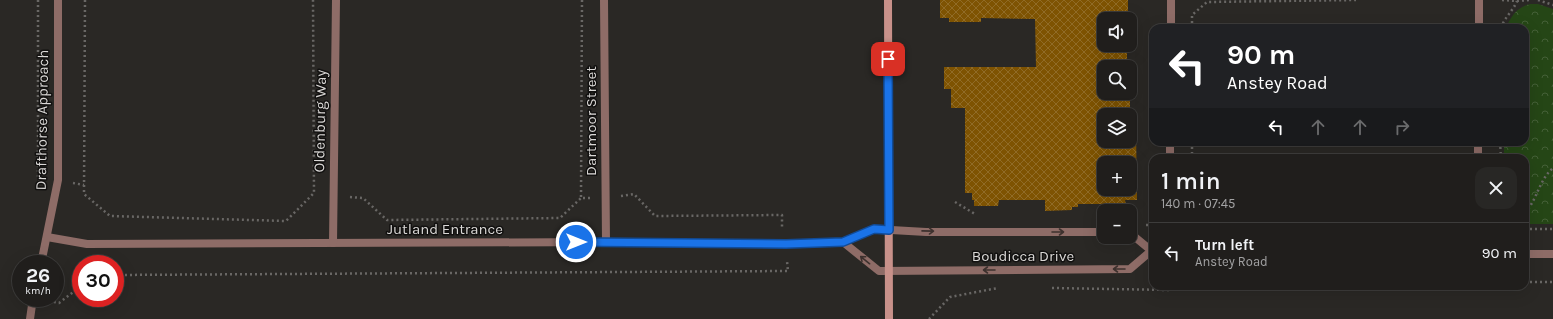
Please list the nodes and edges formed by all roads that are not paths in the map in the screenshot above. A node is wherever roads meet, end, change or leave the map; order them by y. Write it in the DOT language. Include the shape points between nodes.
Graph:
graph roads {
  1 [pos="58,0"];
  2 [pos="336,0"];
  3 [pos="604,0"];
  4 [pos="888,0"];
  5 [pos="1171,0"];
  6 [pos="1479,0"];
  7 [pos="1171,24"];
  8 [pos="1479,24"];
  9 [pos="889,230"];
  10 [pos="1097,232"];
  11 [pos="47,237"];
  12 [pos="1137,239"];
  13 [pos="606,242"];
  14 [pos="843,242"];
  15 [pos="333,243"];
  16 [pos="1149,249"];
  17 [pos="1149,254"];
  18 [pos="1529,254"];
  19 [pos="1553,254"];
  20 [pos="43,255"];
  21 [pos="889,271"];
  22 [pos="32,307"];
  23 [pos="30,319"];
  24 [pos="889,319"];
  1 -- 11 [label="street, Drafthorse Approach" via="58,180"];
  2 -- 15 [label="street, Oldenburg Way"];
  3 -- 13 [label="street, Dartmoor Street"];
  4 -- 9 [label="street"];
  5 -- 7 [label="street"];
  6 -- 8 [label="street"];
  9 -- 10 [label="street, Boudicca Drive, one-way"];
  9 -- 14 [label="street, Jutland Entrance" via="874,229"];
  9 -- 21 [label="street"];
  11 -- 15 [label="street, Jutland Entrance" via="87,244"];
  11 -- 20 [label="street, Drafthorse Approach"];
  12 -- 16 [label="street, Boudicca Drive"];
  13 -- 14 [label="street, Jutland Entrance"];
  13 -- 15 [label="street, Jutland Entrance"];
  21 -- 14 [label="street, one-way" via="879,271"];
  17 -- 21 [label="street, Boudicca Drive, one-way" via="1130,269"];
  18 -- 19 [label="street"];
  21 -- 24 [label="street"];
  22 -- 23 [label="street"];
}
